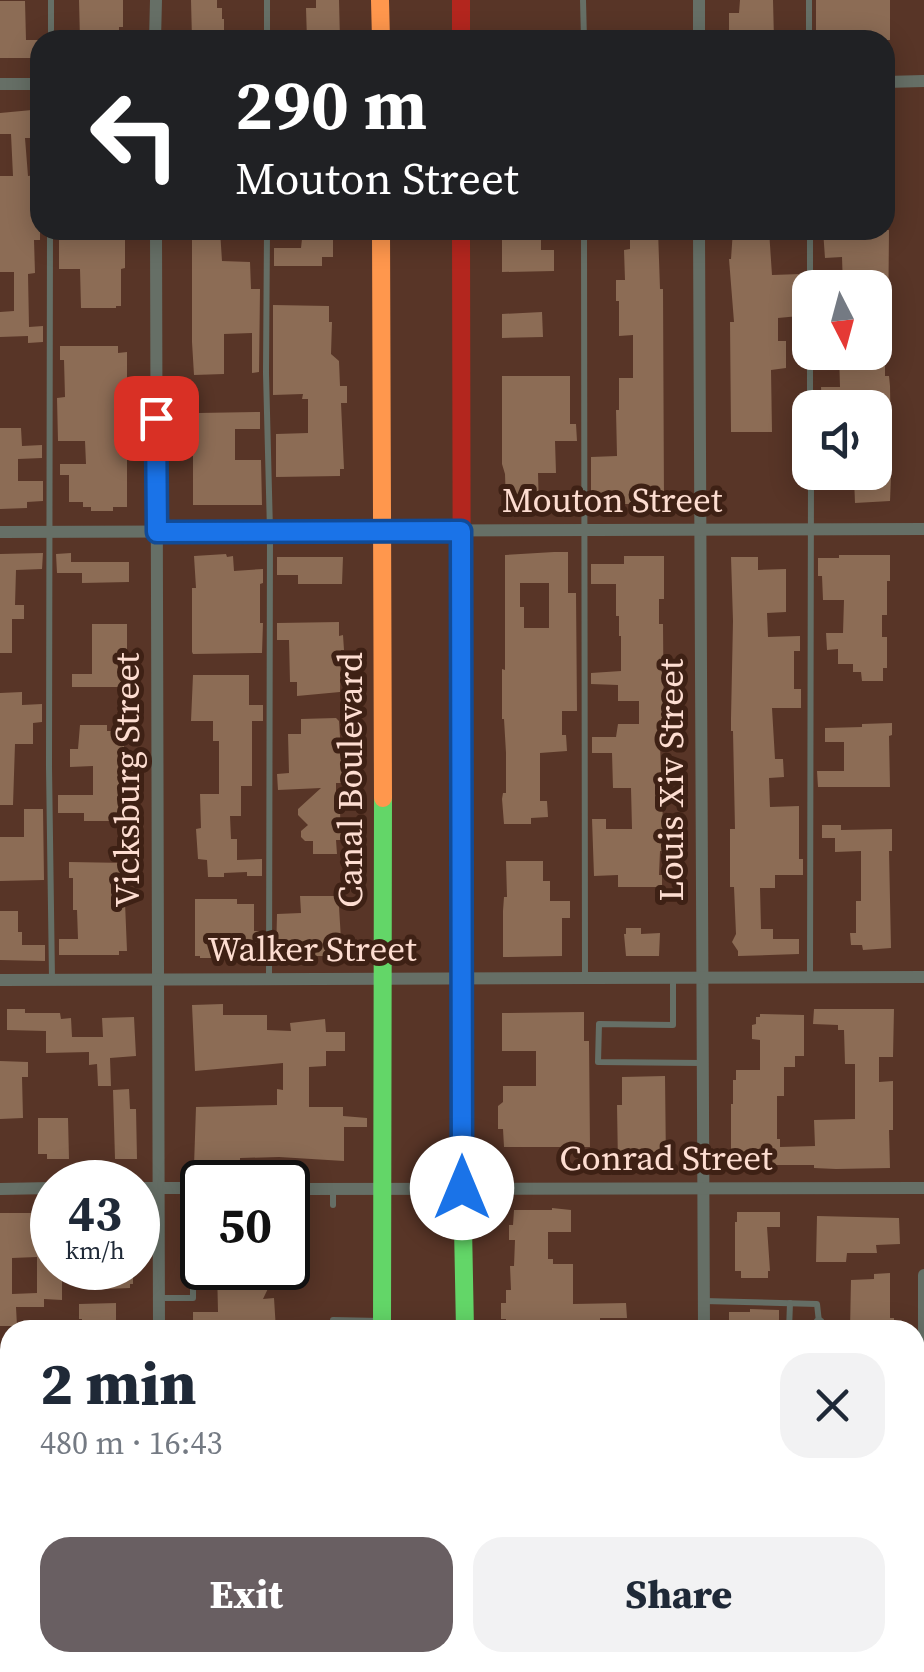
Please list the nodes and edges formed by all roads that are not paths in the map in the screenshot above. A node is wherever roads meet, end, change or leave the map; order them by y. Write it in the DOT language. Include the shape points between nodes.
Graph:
graph roads {
  1 [pos="50,0"];
  2 [pos="156,0"];
  3 [pos="266,0"];
  4 [pos="380,0"];
  5 [pos="461,0"];
  6 [pos="584,0"];
  7 [pos="699,0"];
  8 [pos="809,0"];
  9 [pos="51,30"];
  10 [pos="155,30"];
  11 [pos="266,30"];
  12 [pos="380,30"];
  13 [pos="460,30"];
  14 [pos="584,30"];
  15 [pos="699,30"];
  16 [pos="810,30"];
  17 [pos="895,82"];
  18 [pos="924,82"];
  19 [pos="0,84"];
  20 [pos="30,84"];
  21 [pos="50,240"];
  22 [pos="156,240"];
  23 [pos="267,240"];
  24 [pos="381,240"];
  25 [pos="461,240"];
  26 [pos="584,240"];
  27 [pos="699,240"];
  28 [pos="810,240"];
  29 [pos="810,270"];
  30 [pos="811,490"];
  31 [pos="924,529"];
  32 [pos="583,530"];
  33 [pos="700,530"];
  34 [pos="811,530"];
  35 [pos="270,531"];
  36 [pos="382,531"];
  37 [pos="461,531"];
  38 [pos="0,532"];
  39 [pos="50,532"];
  40 [pos="157,532"];
  41 [pos="924,977"];
  42 [pos="462,978"];
  43 [pos="585,978"];
  44 [pos="672,978"];
  45 [pos="702,978"];
  46 [pos="810,978"];
  47 [pos="383,979"];
  48 [pos="0,980"];
  49 [pos="52,980"];
  50 [pos="158,980"];
  51 [pos="269,980"];
  52 [pos="702,1063"];
  53 [pos="158,1160"];
  54 [pos="30,1188"];
  55 [pos="462,1188"];
  56 [pos="703,1188"];
  57 [pos="924,1188"];
  58 [pos="0,1189"];
  59 [pos="310,1189"];
  60 [pos="333,1189"];
  61 [pos="383,1190"];
  62 [pos="333,1205"];
  63 [pos="924,1276"];
  64 [pos="159,1290"];
  65 [pos="194,1290"];
  66 [pos="159,1298"];
  67 [pos="704,1301"];
  68 [pos="790,1303"];
  69 [pos="924,1311"];
  70 [pos="159,1320"];
  71 [pos="382,1320"];
  72 [pos="465,1320"];
  73 [pos="704,1320"];
  74 [pos="790,1320"];
  75 [pos="818,1320"];
  1 -- 9 [label="lane"];
  2 -- 10 [label="street"];
  3 -- 11 [label="lane"];
  4 -- 12 [label="main road"];
  5 -- 13 [label="main road"];
  6 -- 14 [label="lane"];
  7 -- 15 [label="street"];
  8 -- 16 [label="lane"];
  17 -- 18 [label="street"];
  19 -- 20 [label="street"];
  21 -- 39 [label="lane"];
  22 -- 40 [label="street, Vicksburg Street"];
  23 -- 35 [label="lane"];
  24 -- 36 [label="main road, Canal Boulevard"];
  25 -- 37 [label="main road"];
  26 -- 32 [label="lane"];
  27 -- 33 [label="street, Louis Xiv Street"];
  28 -- 29 [label="lane"];
  30 -- 34 [label="lane"];
  31 -- 34 [label="street, Mouton Street"];
  32 -- 33 [label="street, Mouton Street"];
  32 -- 37 [label="street, Mouton Street"];
  32 -- 43 [label="lane"];
  33 -- 34 [label="street, Mouton Street"];
  33 -- 45 [label="street, Louis Xiv Street"];
  34 -- 46 [label="lane"];
  35 -- 36 [label="street, Mouton Street"];
  35 -- 40 [label="street, Mouton Street"];
  35 -- 51 [label="lane"];
  36 -- 37 [label="street, Mouton Street"];
  36 -- 47 [label="main road, Canal Boulevard"];
  37 -- 42 [label="main road"];
  38 -- 39 [label="street, Mouton Street"];
  39 -- 40 [label="street, Mouton Street"];
  39 -- 49 [label="lane"];
  40 -- 50 [label="street, Vicksburg Street"];
  41 -- 46 [label="street, Walker Street"];
  42 -- 43 [label="street, Walker Street"];
  42 -- 47 [label="street, Walker Street"];
  42 -- 55 [label="main road"];
  43 -- 44 [label="street, Walker Street"];
  44 -- 45 [label="street, Walker Street"];
  44 -- 52 [label="lane" via="672,1025 599,1024 598,1062"];
  45 -- 46 [label="street, Walker Street"];
  45 -- 52 [label="street, Louis Xiv Street"];
  47 -- 51 [label="street, Walker Street"];
  47 -- 61 [label="main road, Canal Boulevard"];
  48 -- 49 [label="street, Walker Street"];
  49 -- 50 [label="street, Walker Street"];
  50 -- 51 [label="street, Walker Street"];
  50 -- 53 [label="street, Vicksburg Street"];
  52 -- 56 [label="street, Louis Xiv Street"];
  54 -- 58 [label="street"];
  55 -- 56 [label="street, Conrad Street"];
  55 -- 61 [label="street, Conrad Street"];
  55 -- 72 [label="main road"];
  56 -- 57 [label="street, Conrad Street"];
  56 -- 67 [label="street, Louis Xiv Street"];
  59 -- 60 [label="street, Conrad Street"];
  60 -- 61 [label="street, Conrad Street"];
  60 -- 62 [label="lane"];
  61 -- 71 [label="main road, Canal Boulevard"];
  63 -- 69 [label="street"];
  64 -- 66 [label="street, Vicksburg Street"];
  65 -- 66 [label="lane" via="194,1298"];
  66 -- 70 [label="street, Vicksburg Street"];
  67 -- 68 [label="lane"];
  67 -- 73 [label="street, Louis Xiv Street"];
  68 -- 74 [label="lane"];
  68 -- 75 [label="lane" via="817,1304"];
}
